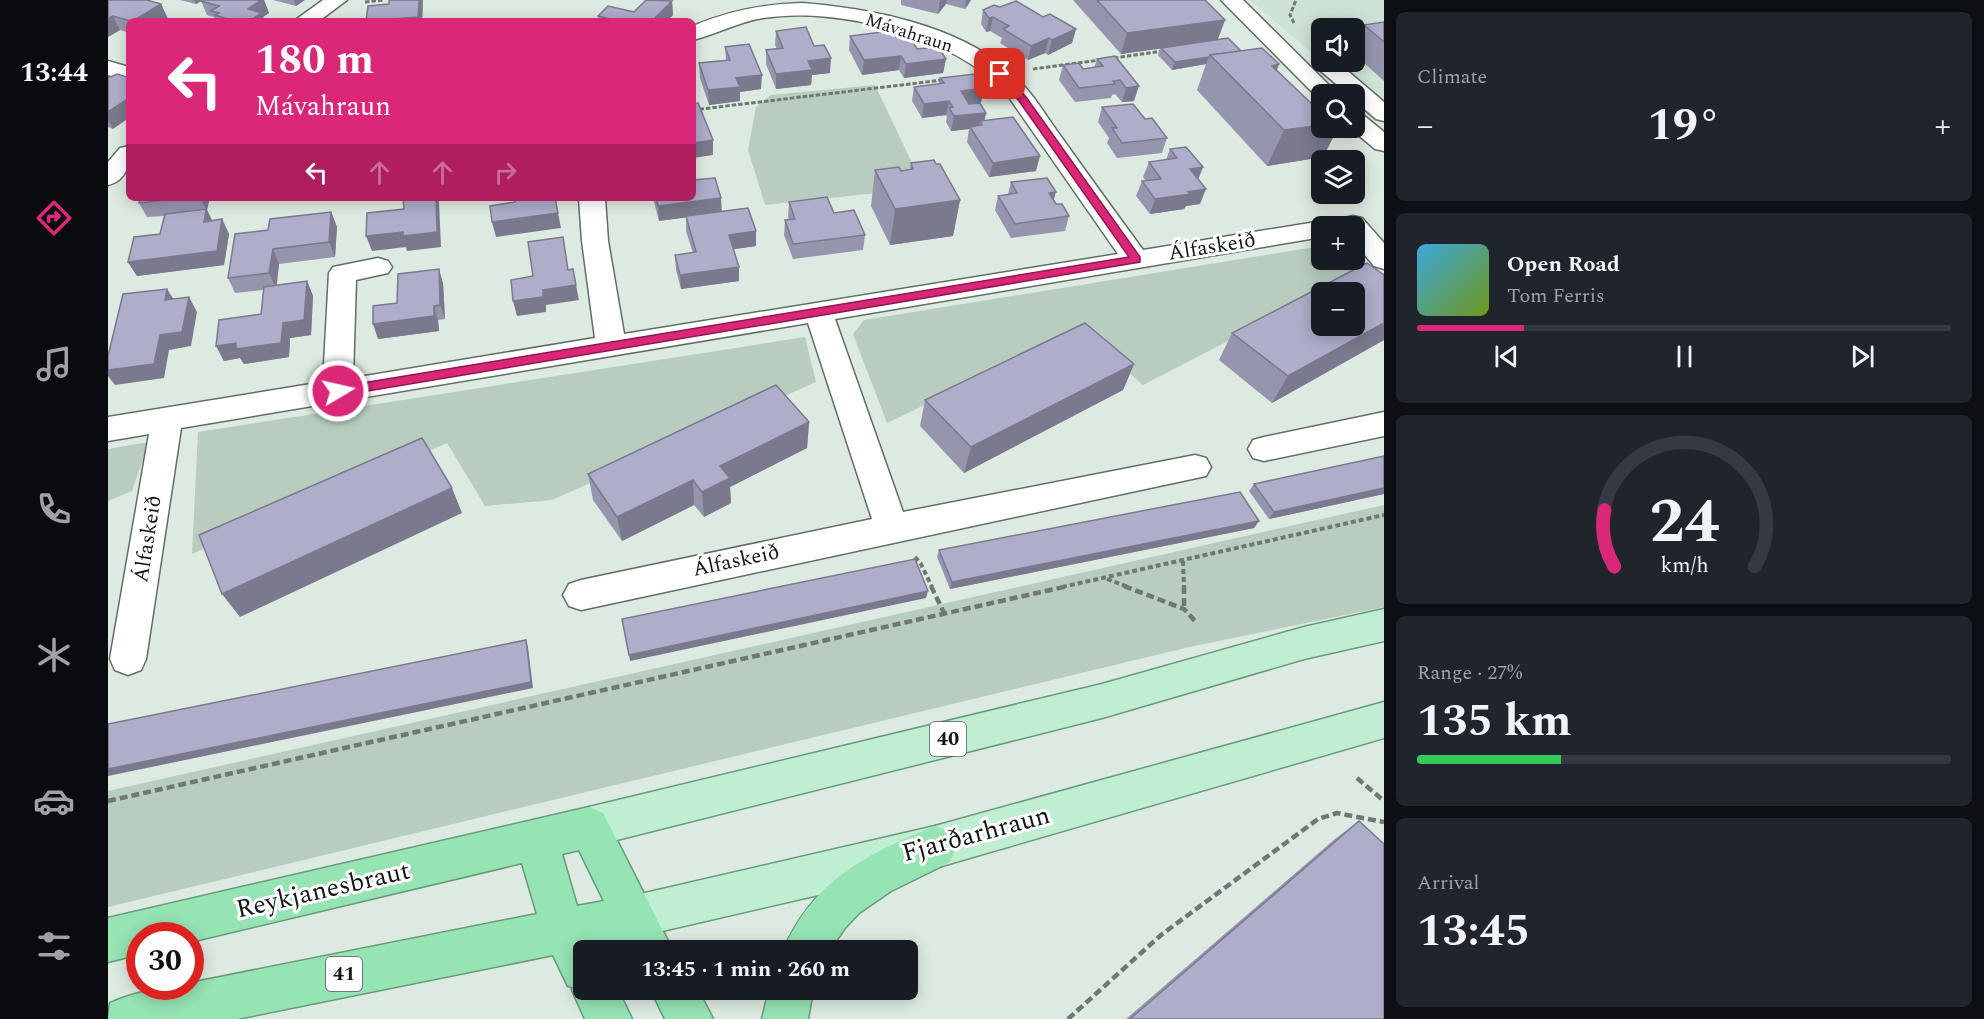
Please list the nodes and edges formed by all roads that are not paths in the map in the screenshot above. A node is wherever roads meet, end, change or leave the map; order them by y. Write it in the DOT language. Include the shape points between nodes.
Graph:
graph roads {
  1 [pos="338,0"];
  2 [pos="1231,0"];
  3 [pos="1256,0"];
  4 [pos="310,18"];
  5 [pos="696,33"];
  6 [pos="1311,56"];
  7 [pos="1311,58"];
  8 [pos="1311,66"];
  9 [pos="108,68"];
  10 [pos="1329,72"];
  11 [pos="126,73"];
  12 [pos="1272,75"];
  13 [pos="1384,114"];
  14 [pos="1365,128"];
  15 [pos="1384,144"];
  16 [pos="126,157"];
  17 [pos="108,178"];
  18 [pos="592,201"];
  19 [pos="1384,219"];
  20 [pos="1365,222"];
  21 [pos="1311,232"];
  22 [pos="1365,242"];
  23 [pos="1136,260"];
  24 [pos="1384,260"];
  25 [pos="378,267"];
  26 [pos="818,312"];
  27 [pos="611,346"];
  28 [pos="338,391"];
  29 [pos="167,419"];
  30 [pos="1384,424"];
  31 [pos="108,429"];
  32 [pos="1264,449"];
  33 [pos="1195,467"];
  34 [pos="892,528"];
  35 [pos="581,595"];
  36 [pos="1384,625"];
  37 [pos="128,659"];
  38 [pos="1384,720"];
  39 [pos="589,827"];
  40 [pos="538,840"];
  41 [pos="935,847"];
  42 [pos="562,930"];
  43 [pos="642,934"];
  44 [pos="108,940"];
  45 [pos="810,940"];
  46 [pos="573,950"];
  47 [pos="599,1000"];
  48 [pos="679,1000"];
  49 [pos="789,1000"];
  50 [pos="126,1019"];
  51 [pos="609,1019"];
  52 [pos="690,1019"];
  53 [pos="785,1019"];
  1 -- 4 [label="street"];
  2 -- 7 [label="street"];
  3 -- 6 [label="street"];
  5 -- 23 [label="street, Mávahraun" via="775,10 842,13 934,37 957,47 1000,74 1022,99"];
  8 -- 12 [label="street"];
  9 -- 11 [label="street"];
  10 -- 13 [label="street"];
  14 -- 15 [label="street"];
  16 -- 17 [label="street"];
  18 -- 27 [label="street"];
  19 -- 20 [label="street"];
  21 -- 23 [label="street, Álfaskeið"];
  22 -- 24 [label="street"];
  23 -- 26 [label="street, Álfaskeið"];
  25 -- 28 [label="street" via="344,273"];
  26 -- 27 [label="street, Álfaskeið"];
  26 -- 34 [label="street"];
  27 -- 28 [label="street, Álfaskeið"];
  28 -- 29 [label="street, Álfaskeið"];
  29 -- 31 [label="street, Álfaskeið"];
  29 -- 37 [label="street, Álfaskeið"];
  30 -- 32 [label="street"];
  33 -- 34 [label="street, Álfaskeið"];
  34 -- 35 [label="street, Álfaskeið"];
  36 -- 39 [label="main road, 40" via="1305,643 1102,701"];
  38 -- 41 [label="main road, Fjarðarhraun"];
  39 -- 40 [label="highway, Reykjanesbraut"];
  39 -- 43 [label="highway"];
  40 -- 42 [label="highway"];
  40 -- 44 [label="highway, Reykjanesbraut"];
  41 -- 43 [label="main road, Fjarðarhraun"];
  41 -- 45 [label="highway" via="867,880 838,902"];
  42 -- 43 [label="highway, Fjarðarhraun"];
  42 -- 46 [label="highway"];
  42 -- 50 [label="highway, 41"];
  47 -- 51 [label="highway"];
  48 -- 52 [label="highway"];
  49 -- 53 [label="highway"];
}
